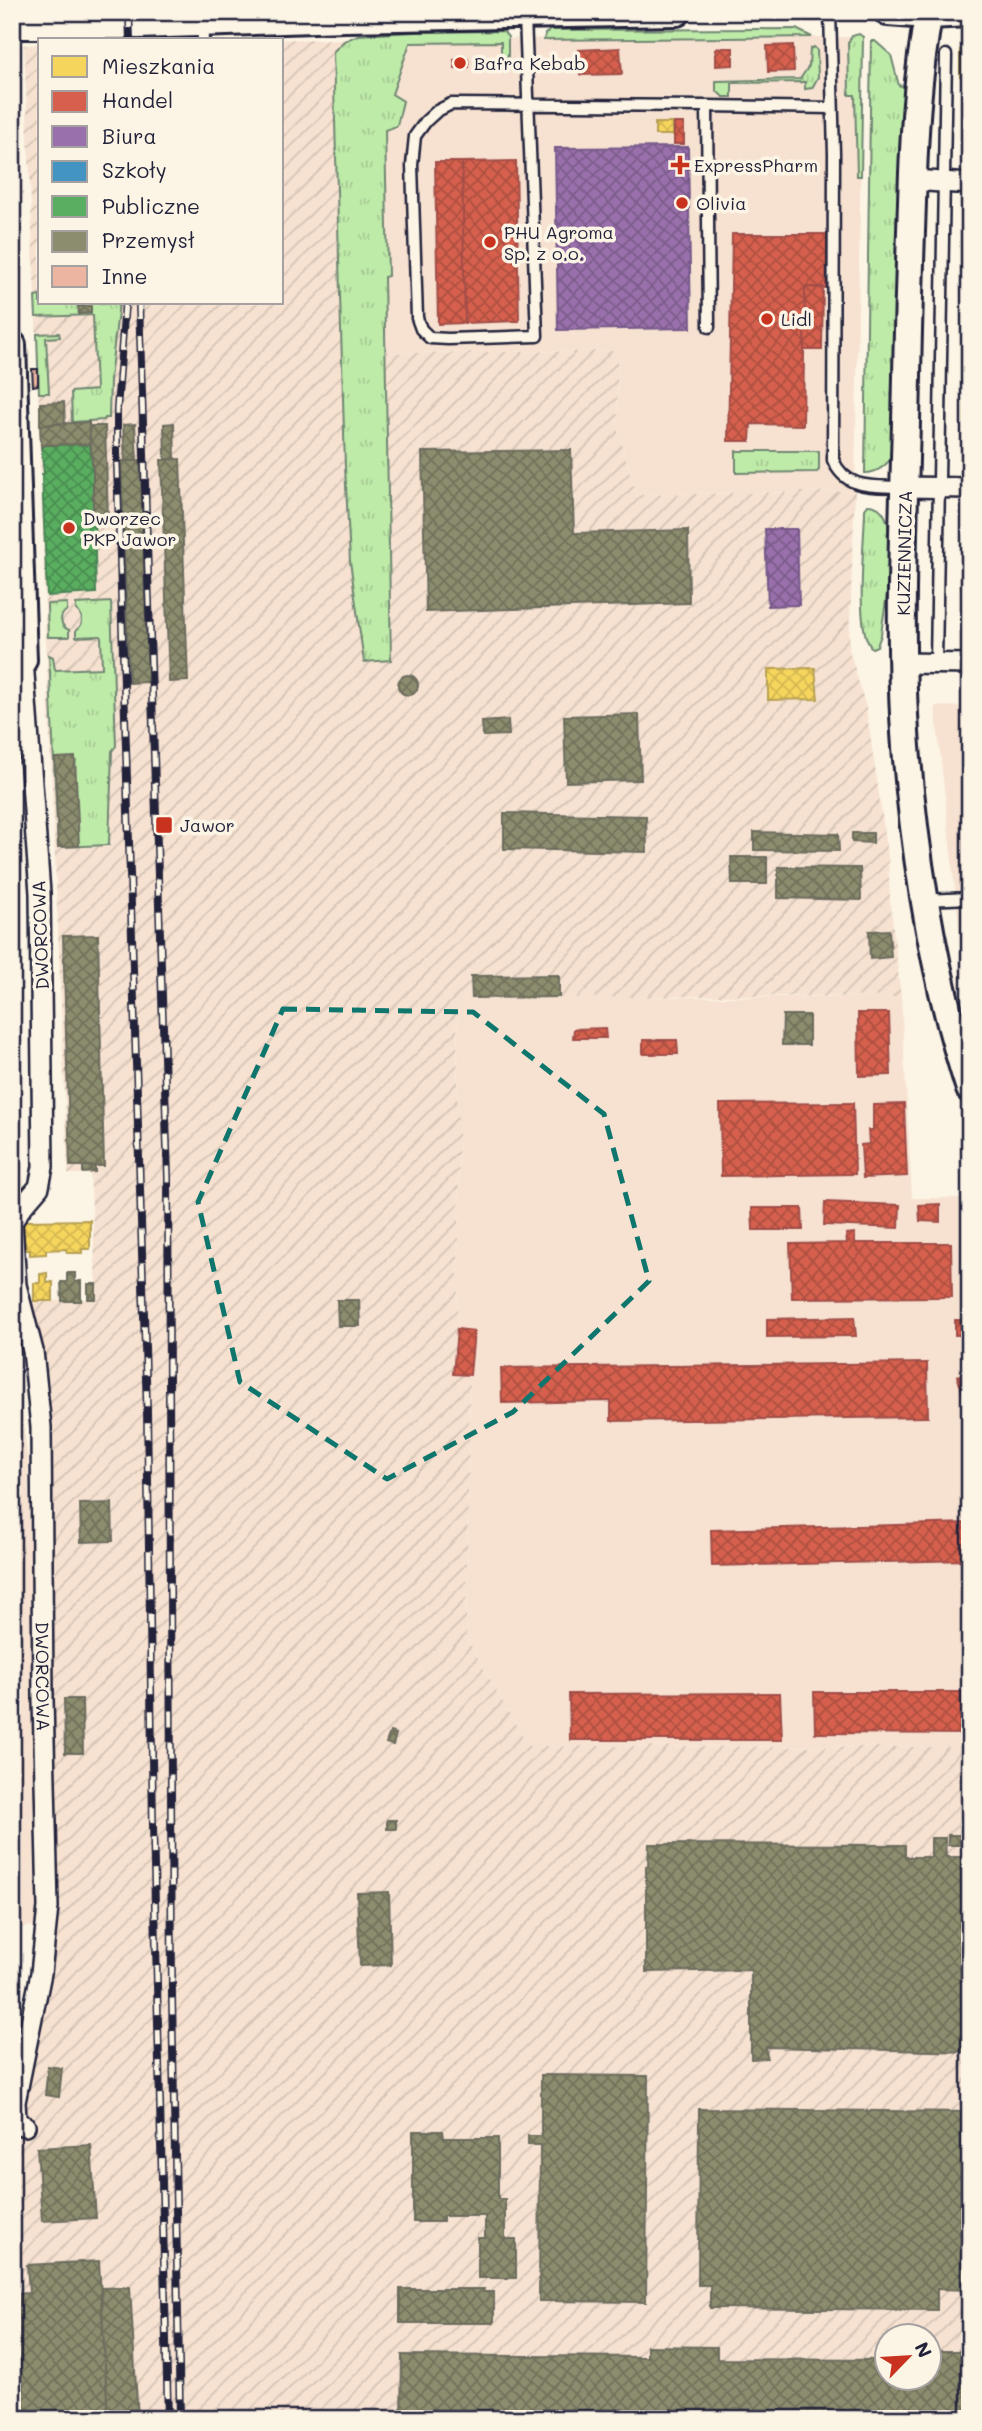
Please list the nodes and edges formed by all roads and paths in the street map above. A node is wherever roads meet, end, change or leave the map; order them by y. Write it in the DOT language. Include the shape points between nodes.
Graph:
graph roads {
  1 [pos="677,12"];
  2 [pos="830,12"];
  3 [pos="888,12"];
  4 [pos="970,13"];
  5 [pos="929,14"];
  6 [pos="379,15"];
  7 [pos="525,15"];
  8 [pos="12,25"];
  9 [pos="191,25"];
  10 [pos="946,55"];
  11 [pos="529,104"];
  12 [pos="707,106"];
  13 [pos="832,108"];
  14 [pos="913,180"];
  15 [pos="944,183"];
  16 [pos="970,184"];
  17 [pos="709,327"];
  18 [pos="12,345"];
  19 [pos="905,487"];
  20 [pos="940,487"];
  21 [pos="970,488"];
  22 [pos="23,660"];
  23 [pos="903,663"];
  24 [pos="936,664"];
  25 [pos="970,664"];
  26 [pos="970,898"];
  27 [pos="925,901"];
  28 [pos="970,1089"];
  29 [pos="12,1222"];
  30 [pos="24,2126"];
  1 -- 7 [label="main road"];
  2 -- 13 [label="lane"];
  3 -- 5 [label="main road"];
  4 -- 5 [label="main road"];
  5 -- 14 [label="main road, KUZIENNICZA" via="918,80"];
  6 -- 7 [label="main road"];
  6 -- 9 [label="main road"];
  7 -- 11 [label="lane"];
  8 -- 9 [label="main road"];
  10 -- 15 [label="lane"];
  11 -- 11 [label="lane" via="451,104 436,111 415,136 417,318 430,338 537,337"];
  11 -- 12 [label="lane"];
  12 -- 13 [label="lane"];
  12 -- 17 [label="lane"];
  13 -- 19 [label="lane" via="833,460 850,482"];
  14 -- 15 [label="street"];
  14 -- 19 [label="main road, KUZIENNICZA"];
  15 -- 16 [label="street"];
  15 -- 20 [label="lane"];
  18 -- 22 [label="main road, DWORCOWA"];
  19 -- 20 [label="street"];
  19 -- 23 [label="main road, KUZIENNICZA"];
  20 -- 21 [label="street"];
  20 -- 24 [label="lane"];
  22 -- 29 [label="street, DWORCOWA" via="40,893 43,1167 39,1187"];
  23 -- 24 [label="street"];
  23 -- 27 [label="main road, KUZIENNICZA" via="909,779"];
  24 -- 25 [label="street"];
  26 -- 27 [label="lane"];
  27 -- 28 [label="main road, KUZIENNICZA" via="954,1040"];
  29 -- 30 [label="street, DWORCOWA" via="16,1285 33,1351 41,1438 48,1907 41,1973 15,2102 16,2118"];
}
